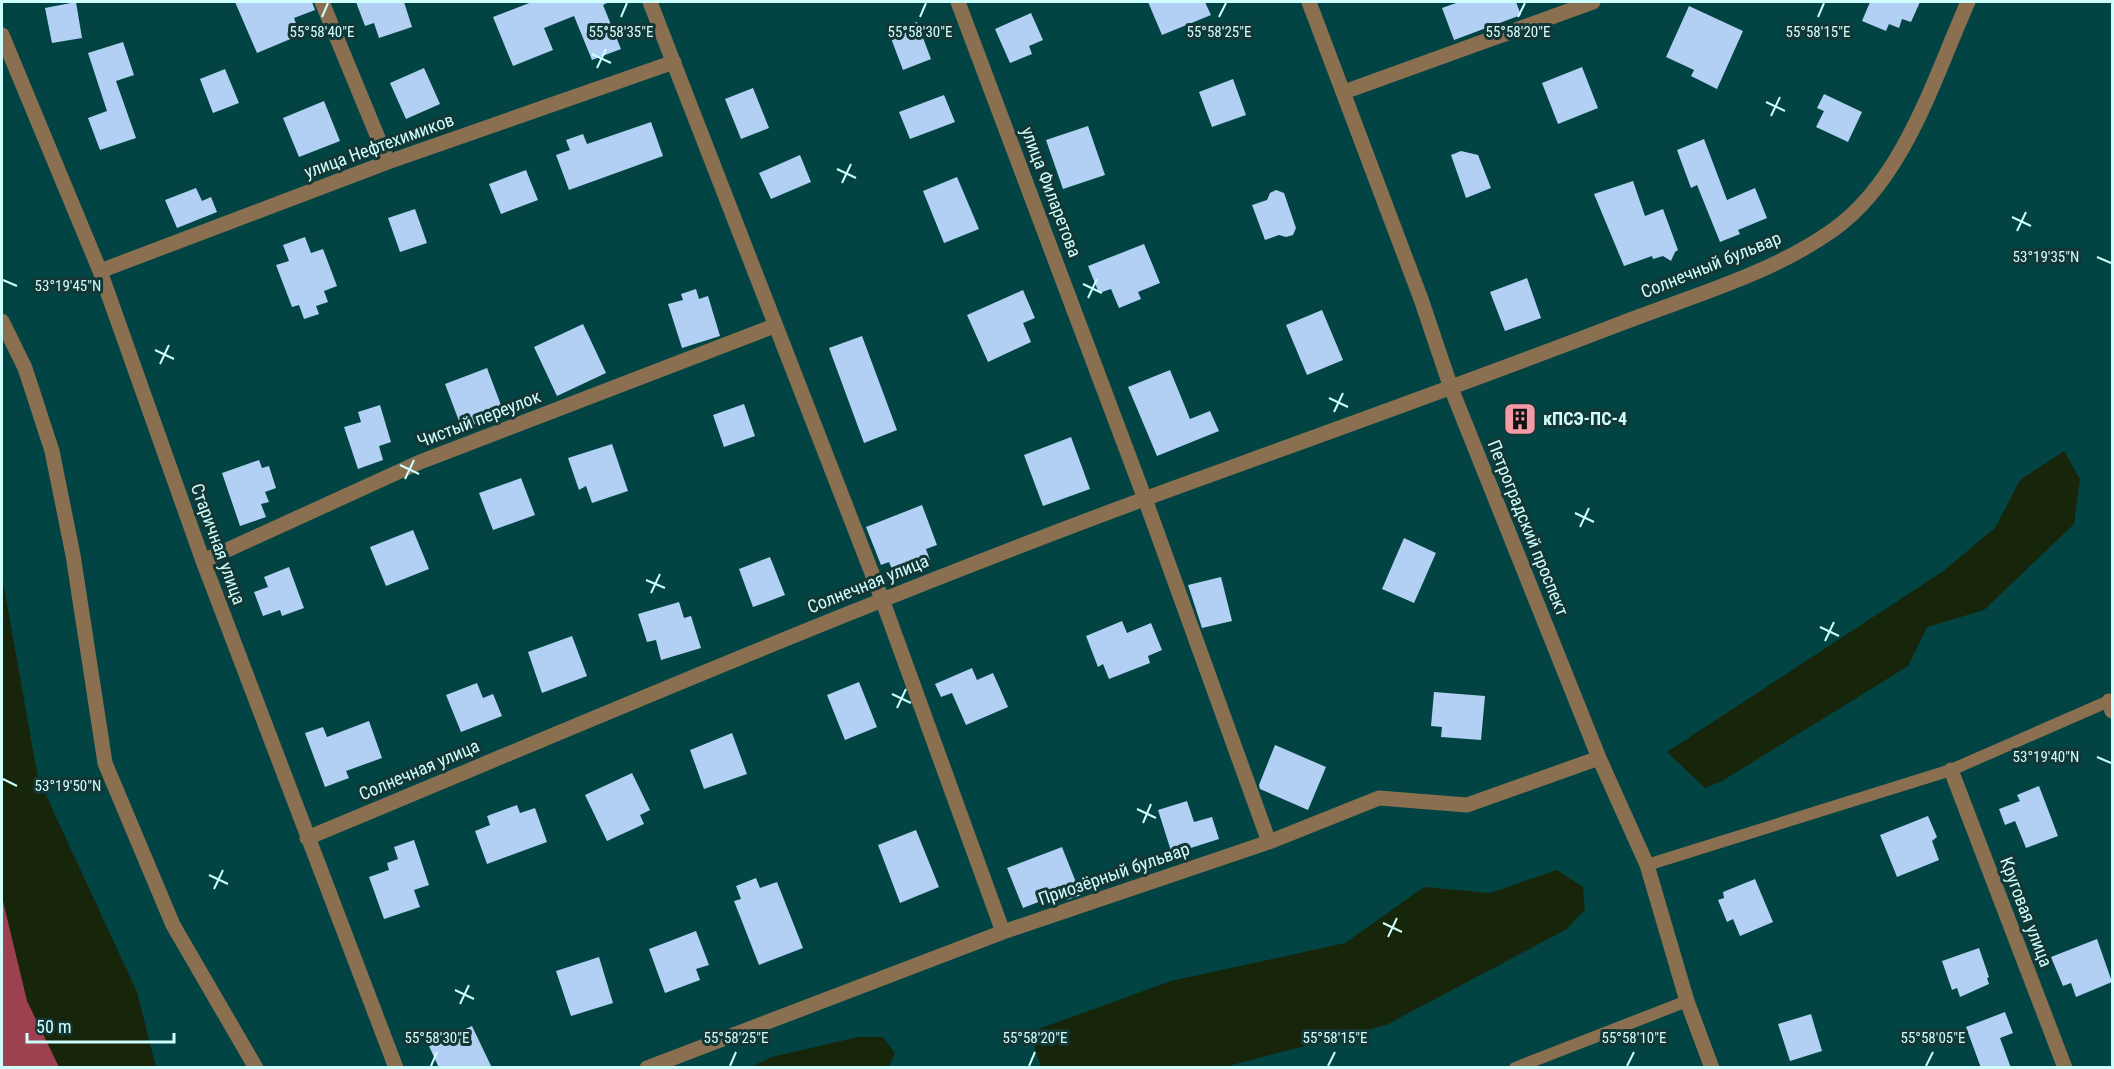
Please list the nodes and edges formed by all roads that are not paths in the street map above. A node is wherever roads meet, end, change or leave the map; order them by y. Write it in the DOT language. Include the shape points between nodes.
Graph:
graph roads {
  1 [pos="322,2"];
  2 [pos="650,2"];
  3 [pos="958,2"];
  4 [pos="1309,2"];
  5 [pos="1593,2"];
  6 [pos="1968,2"];
  7 [pos="2,35"];
  8 [pos="674,62"];
  9 [pos="1344,92"];
  10 [pos="388,162"];
  11 [pos="100,271"];
  12 [pos="2,321"];
  13 [pos="774,326"];
  14 [pos="1451,388"];
  15 [pos="1145,499"];
  16 [pos="203,561"];
  17 [pos="882,598"];
  18 [pos="2110,706"];
  19 [pos="1599,758"];
  20 [pos="1951,770"];
  21 [pos="307,838"];
  22 [pos="1269,842"];
  23 [pos="1647,865"];
  24 [pos="1003,932"];
  25 [pos="1687,1001"];
  26 [pos="256,1068"];
  27 [pos="396,1068"];
  28 [pos="647,1068"];
  29 [pos="1515,1068"];
  30 [pos="1712,1068"];
  31 [pos="2065,1068"];
  1 -- 10 [label="street"];
  2 -- 8 [label="street"];
  3 -- 15 [label="street, улица Филаретова"];
  4 -- 9 [label="street, Петроградский проспект"];
  5 -- 9 [label="street"];
  6 -- 14 [label="street, Солнечный бульвар" via="1899,157 1835,229 1778,262"];
  7 -- 11 [label="street, Старичная улица"];
  8 -- 10 [label="street, улица Нефтехимиков"];
  8 -- 13 [label="street"];
  9 -- 14 [label="street, Петроградский проспект"];
  10 -- 11 [label="street, улица Нефтехимиков"];
  11 -- 16 [label="street, Старичная улица"];
  12 -- 26 [label="street" via="25,368 52,451 73,555 105,763 173,925"];
  13 -- 16 [label="street, Чистый переулок" via="420,462"];
  13 -- 17 [label="street"];
  14 -- 15 [label="street, Солнечная улица"];
  14 -- 19 [label="street, Петроградский проспект"];
  15 -- 17 [label="street, Солнечная улица"];
  15 -- 22 [label="street, улица Филаретова"];
  16 -- 21 [label="street, Старичная улица"];
  17 -- 21 [label="street, Солнечная улица"];
  17 -- 24 [label="street"];
  18 -- 20 [label="lane"];
  19 -- 22 [label="street, Приозёрный бульвар" via="1467,805 1379,798"];
  19 -- 23 [label="street, Петроградский проспект"];
  20 -- 23 [label="lane"];
  20 -- 31 [label="street, Круговая улица"];
  21 -- 27 [label="street, Старичная улица"];
  22 -- 24 [label="street, Приозёрный бульвар"];
  23 -- 25 [label="street, Петроградский проспект"];
  24 -- 28 [label="street, Приозёрный бульвар"];
  25 -- 29 [label="lane"];
  25 -- 30 [label="street, Петроградский проспект"];
}
